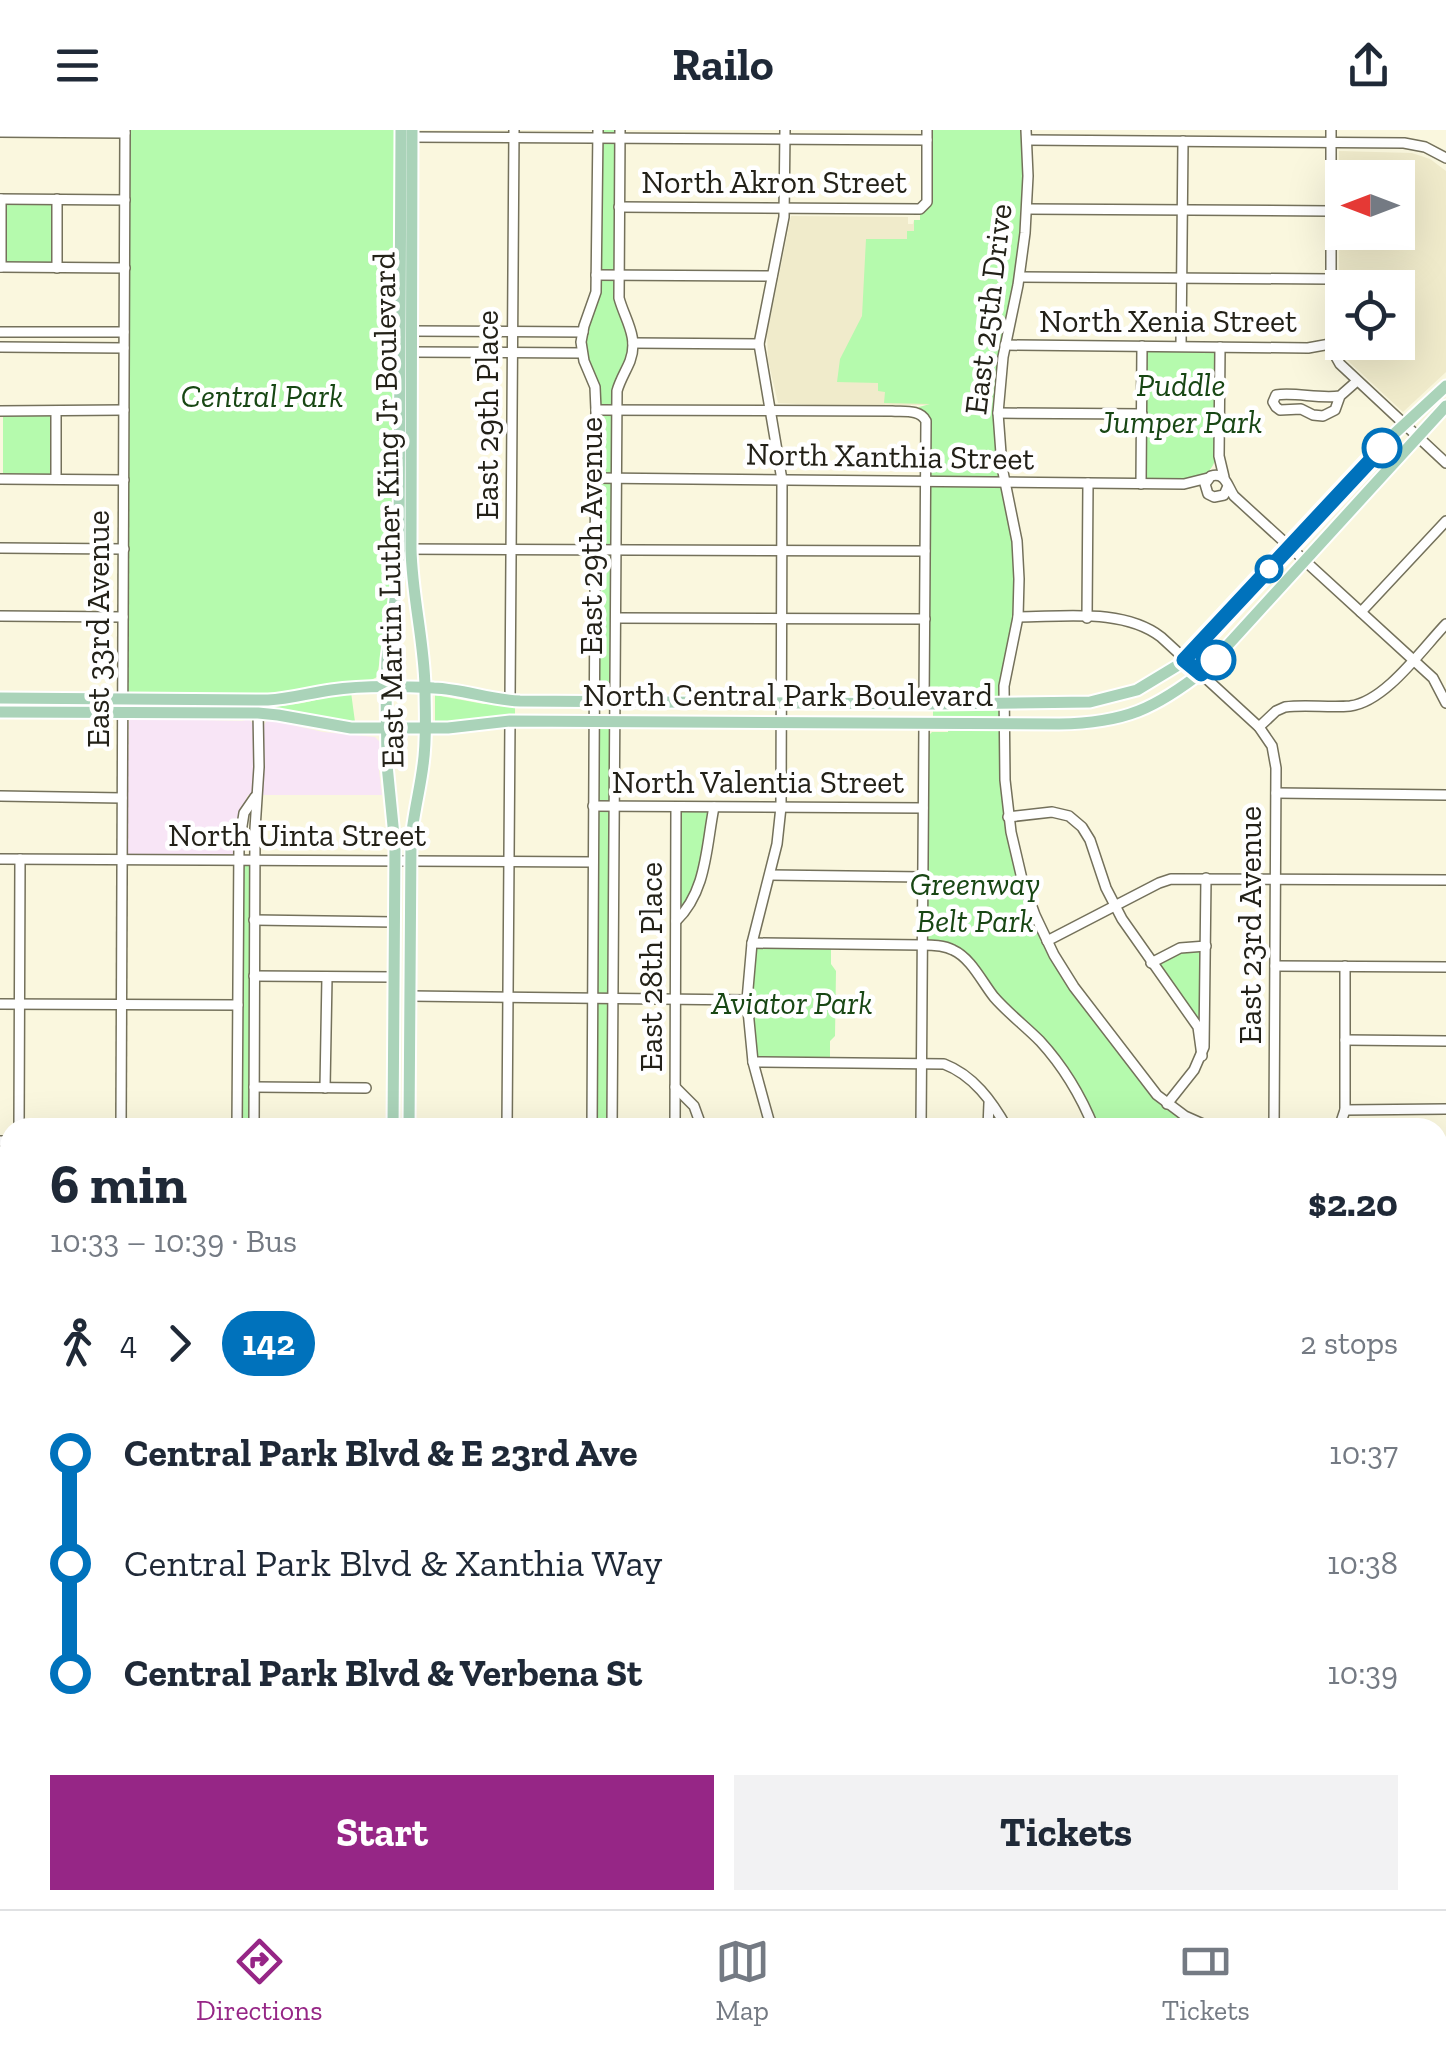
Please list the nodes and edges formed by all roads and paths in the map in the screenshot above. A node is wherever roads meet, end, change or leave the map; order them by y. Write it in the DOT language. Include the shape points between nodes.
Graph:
graph roads {
  1 [pos="1331,130"];
  2 [pos="1399,130"];
  3 [pos="125,131"];
  4 [pos="0,132"];
  5 [pos="407,133"];
  6 [pos="514,134"];
  7 [pos="598,134"];
  8 [pos="620,134"];
  9 [pos="785,134"];
  10 [pos="927,135"];
  11 [pos="1026,135"];
  12 [pos="1183,141"];
  13 [pos="1331,142"];
  14 [pos="1399,142"];
  15 [pos="1446,158"];
  16 [pos="1331,160"];
  17 [pos="1,199"];
  18 [pos="57,200"];
  19 [pos="125,200"];
  20 [pos="619,207"];
  21 [pos="785,208"];
  22 [pos="1027,209"];
  23 [pos="1182,210"];
  24 [pos="1325,211"];
  25 [pos="0,267"];
  26 [pos="56,268"];
  27 [pos="125,268"];
  28 [pos="596,275"];
  29 [pos="618,275"];
  30 [pos="772,276"];
  31 [pos="1020,277"];
  32 [pos="1182,278"];
  33 [pos="1325,279"];
  34 [pos="411,331"];
  35 [pos="0,332"];
  36 [pos="124,332"];
  37 [pos="512,332"];
  38 [pos="583,332"];
  39 [pos="633,343"];
  40 [pos="759,344"];
  41 [pos="1005,345"];
  42 [pos="1325,345"];
  43 [pos="1142,346"];
  44 [pos="1181,346"];
  45 [pos="0,347"];
  46 [pos="1220,347"];
  47 [pos="124,348"];
  48 [pos="411,352"];
  49 [pos="512,352"];
  50 [pos="582,353"];
  51 [pos="1337,360"];
  52 [pos="1358,381"];
  53 [pos="1446,386"];
  54 [pos="1340,396"];
  55 [pos="1446,406"];
  56 [pos="124,410"];
  57 [pos="596,410"];
  58 [pos="618,410"];
  59 [pos="0,411"];
  60 [pos="56,411"];
  61 [pos="770,411"];
  62 [pos="998,414"];
  63 [pos="1142,414"];
  64 [pos="1405,426"];
  65 [pos="1418,438"];
  66 [pos="1220,456"];
  67 [pos="1446,463"];
  68 [pos="1210,477"];
  69 [pos="595,478"];
  70 [pos="617,478"];
  71 [pos="0,479"];
  72 [pos="56,480"];
  73 [pos="124,480"];
  74 [pos="782,480"];
  75 [pos="925,482"];
  76 [pos="1004,482"];
  77 [pos="1226,482"];
  78 [pos="1088,483"];
  79 [pos="1142,484"];
  80 [pos="1184,484"];
  81 [pos="1206,491"];
  82 [pos="1221,496"];
  83 [pos="1245,506"];
  84 [pos="1446,520"];
  85 [pos="1290,547"];
  86 [pos="0,548"];
  87 [pos="124,549"];
  88 [pos="405,549"];
  89 [pos="511,549"];
  90 [pos="594,550"];
  91 [pos="616,550"];
  92 [pos="782,551"];
  93 [pos="925,552"];
  94 [pos="1305,562"];
  95 [pos="1361,612"];
  96 [pos="0,616"];
  97 [pos="123,617"];
  98 [pos="1018,617"];
  99 [pos="616,618"];
  100 [pos="782,618"];
  101 [pos="925,618"];
  102 [pos="1087,618"];
  103 [pos="1446,624"];
  104 [pos="1184,660"];
  105 [pos="1412,660"];
  106 [pos="1201,674"];
  107 [pos="386,687"];
  108 [pos="425,688"];
  109 [pos="0,698"];
  110 [pos="510,700"];
  111 [pos="596,701"];
  112 [pos="615,701"];
  113 [pos="782,701"];
  114 [pos="1066,703"];
  115 [pos="1446,703"];
  116 [pos="931,704"];
  117 [pos="998,704"];
  118 [pos="123,706"];
  119 [pos="258,706"];
  120 [pos="0,712"];
  121 [pos="510,721"];
  122 [pos="596,722"];
  123 [pos="615,722"];
  124 [pos="781,722"];
  125 [pos="924,724"];
  126 [pos="998,724"];
  127 [pos="1065,724"];
  128 [pos="386,728"];
  129 [pos="425,728"];
  130 [pos="1259,728"];
  131 [pos="1276,793"];
  132 [pos="1446,795"];
  133 [pos="0,796"];
  134 [pos="255,797"];
  135 [pos="122,798"];
  136 [pos="593,806"];
  137 [pos="614,806"];
  138 [pos="676,807"];
  139 [pos="714,807"];
  140 [pos="781,808"];
  141 [pos="923,808"];
  142 [pos="1008,817"];
  143 [pos="0,858"];
  144 [pos="20,859"];
  145 [pos="122,859"];
  146 [pos="239,860"];
  147 [pos="255,860"];
  148 [pos="395,861"];
  149 [pos="411,861"];
  150 [pos="508,861"];
  151 [pos="593,862"];
  152 [pos="770,876"];
  153 [pos="923,877"];
  154 [pos="1206,878"];
  155 [pos="1275,879"];
  156 [pos="1446,880"];
  157 [pos="1115,906"];
  158 [pos="254,920"];
  159 [pos="676,920"];
  160 [pos="394,922"];
  161 [pos="1047,940"];
  162 [pos="752,943"];
  163 [pos="922,945"];
  164 [pos="1206,946"];
  165 [pos="1151,963"];
  166 [pos="1275,966"];
  167 [pos="1345,966"];
  168 [pos="1446,967"];
  169 [pos="254,976"];
  170 [pos="326,977"];
  171 [pos="394,977"];
  172 [pos="410,996"];
  173 [pos="508,997"];
  174 [pos="592,998"];
  175 [pos="613,998"];
  176 [pos="676,999"];
  177 [pos="748,1000"];
  178 [pos="0,1004"];
  179 [pos="20,1004"];
  180 [pos="121,1004"];
  181 [pos="238,1005"];
  182 [pos="1206,1016"];
  183 [pos="1194,1020"];
  184 [pos="1345,1040"];
  185 [pos="1446,1040"];
  186 [pos="1202,1056"];
  187 [pos="754,1062"];
  188 [pos="922,1063"];
  189 [pos="675,1086"];
  190 [pos="254,1087"];
  191 [pos="325,1088"];
  192 [pos="366,1088"];
  193 [pos="989,1103"];
  194 [pos="1166,1104"];
  195 [pos="1345,1110"];
  196 [pos="1446,1110"];
  197 [pos="19,1118"];
  198 [pos="121,1118"];
  199 [pos="236,1118"];
  200 [pos="254,1118"];
  201 [pos="393,1118"];
  202 [pos="409,1118"];
  203 [pos="507,1118"];
  204 [pos="592,1118"];
  205 [pos="612,1118"];
  206 [pos="675,1118"];
  207 [pos="698,1118"];
  208 [pos="769,1118"];
  209 [pos="921,1118"];
  210 [pos="988,1118"];
  211 [pos="1000,1118"];
  212 [pos="1090,1118"];
  213 [pos="1190,1118"];
  214 [pos="1274,1118"];
  215 [pos="1342,1118"];
  1 -- 13 [label="street"];
  2 -- 14 [label="street"];
  3 -- 4 [label="street"];
  3 -- 19 [label="street, East 33rd Avenue"];
  5 -- 6 [label="street"];
  5 -- 34 [label="main road, East Martin Luther King Jr Boulevard"];
  5 -- 88 [label="main road, East Martin Luther King Jr Boulevard"];
  6 -- 7 [label="street"];
  6 -- 37 [label="street, East 29th Place"];
  7 -- 8 [label="street"];
  7 -- 28 [label="street, East 29th Avenue"];
  8 -- 9 [label="street"];
  8 -- 20 [label="street"];
  9 -- 10 [label="street"];
  9 -- 21 [label="street"];
  10 -- 21 [label="street, North Akron Street" via="925,207"];
  11 -- 12 [label="street"];
  11 -- 22 [label="street, East 25th Drive"];
  12 -- 13 [label="street"];
  12 -- 23 [label="street"];
  13 -- 14 [label="street"];
  13 -- 16 [label="street"];
  14 -- 15 [label="street"];
  17 -- 18 [label="street"];
  17 -- 25 [label="street"];
  18 -- 19 [label="street"];
  18 -- 26 [label="street"];
  19 -- 27 [label="street, East 33rd Avenue"];
  20 -- 21 [label="street, North Akron Street"];
  20 -- 29 [label="street"];
  21 -- 30 [label="street"];
  22 -- 23 [label="street"];
  22 -- 31 [label="street, East 25th Drive"];
  23 -- 24 [label="street"];
  23 -- 32 [label="street"];
  25 -- 26 [label="street"];
  26 -- 27 [label="street"];
  27 -- 36 [label="street, East 33rd Avenue"];
  28 -- 29 [label="street"];
  28 -- 38 [label="street, East 29th Avenue"];
  29 -- 30 [label="street"];
  29 -- 39 [label="street"];
  30 -- 40 [label="street"];
  31 -- 32 [label="street"];
  31 -- 41 [label="street, East 25th Drive"];
  32 -- 33 [label="street"];
  32 -- 44 [label="street"];
  34 -- 37 [label="street"];
  34 -- 48 [label="main road, East Martin Luther King Jr Boulevard"];
  35 -- 36 [label="street"];
  36 -- 47 [label="street, East 33rd Avenue"];
  37 -- 38 [label="street"];
  37 -- 49 [label="street, East 29th Place"];
  38 -- 50 [label="street, East 29th Avenue"];
  39 -- 40 [label="street"];
  39 -- 58 [label="street, East 29th Avenue" via="617,391"];
  40 -- 61 [label="street"];
  41 -- 43 [label="street, North Xenia Street"];
  41 -- 62 [label="street, East 25th Drive"];
  42 -- 46 [label="street, North Xenia Street"];
  43 -- 44 [label="street, North Xenia Street"];
  43 -- 63 [label="street"];
  44 -- 46 [label="street, North Xenia Street"];
  45 -- 47 [label="street"];
  46 -- 66 [label="street"];
  47 -- 56 [label="street, East 33rd Avenue"];
  48 -- 49 [label="street"];
  48 -- 88 [label="main road, East Martin Luther King Jr Boulevard"];
  49 -- 50 [label="street"];
  49 -- 89 [label="street, East 29th Place"];
  50 -- 57 [label="street, East 29th Avenue"];
  51 -- 52 [label="street"];
  52 -- 54 [label="street"];
  52 -- 64 [label="street"];
  53 -- 64 [label="main road, North Central Park Boulevard"];
  54 -- 54 [label="street" via="1282,393 1274,402 1280,410 1323,416 1336,410"];
  55 -- 65 [label="main road, North Central Park Boulevard"];
  56 -- 60 [label="street"];
  56 -- 73 [label="street, East 33rd Avenue"];
  57 -- 58 [label="street"];
  57 -- 69 [label="street, East 29th Avenue"];
  58 -- 61 [label="street"];
  58 -- 70 [label="street, East 29th Avenue"];
  59 -- 60 [label="street"];
  60 -- 72 [label="street"];
  61 -- 74 [label="street"];
  61 -- 75 [label="street" via="918,413 926,421"];
  62 -- 63 [label="street"];
  62 -- 76 [label="street, East 25th Drive"];
  63 -- 79 [label="street"];
  64 -- 65 [label="street"];
  64 -- 85 [label="main road, North Central Park Boulevard"];
  65 -- 67 [label="street"];
  65 -- 94 [label="main road, North Central Park Boulevard"];
  66 -- 68 [label="street"];
  66 -- 77 [label="street"];
  68 -- 77 [label="street" via="1218,474"];
  68 -- 80 [label="street, North Xanthia Street"];
  68 -- 81 [label="street"];
  69 -- 70 [label="street, North Xanthia Street"];
  69 -- 90 [label="street, East 29th Avenue"];
  70 -- 74 [label="street, North Xanthia Street"];
  70 -- 91 [label="street, East 29th Avenue"];
  71 -- 72 [label="street"];
  72 -- 73 [label="street"];
  73 -- 87 [label="street, East 33rd Avenue"];
  74 -- 75 [label="street, North Xanthia Street"];
  74 -- 92 [label="street"];
  75 -- 76 [label="street, North Xanthia Street"];
  75 -- 93 [label="street"];
  76 -- 78 [label="street, North Xanthia Street"];
  76 -- 98 [label="street, East 25th Drive" via="1017,541"];
  77 -- 82 [label="street"];
  77 -- 83 [label="street"];
  78 -- 79 [label="street, North Xanthia Street"];
  78 -- 102 [label="street"];
  79 -- 80 [label="street, North Xanthia Street"];
  80 -- 81 [label="street, North Xanthia Street"];
  81 -- 82 [label="street"];
  82 -- 83 [label="street"];
  83 -- 85 [label="street"];
  84 -- 95 [label="street"];
  85 -- 94 [label="street"];
  85 -- 104 [label="main road, North Central Park Boulevard"];
  86 -- 87 [label="street"];
  87 -- 97 [label="street, East 33rd Avenue"];
  88 -- 89 [label="street"];
  88 -- 107 [label="main road, East Martin Luther King Jr Boulevard"];
  88 -- 108 [label="main road, East Martin Luther King Jr Boulevard"];
  89 -- 90 [label="street"];
  89 -- 110 [label="street, East 29th Place"];
  90 -- 91 [label="street"];
  90 -- 111 [label="street, East 29th Avenue"];
  91 -- 92 [label="street"];
  91 -- 99 [label="street, East 29th Avenue"];
  92 -- 93 [label="street"];
  92 -- 100 [label="street"];
  93 -- 101 [label="street"];
  94 -- 95 [label="street"];
  94 -- 106 [label="main road, North Central Park Boulevard"];
  95 -- 105 [label="street"];
  96 -- 97 [label="street"];
  97 -- 118 [label="street, East 33rd Avenue"];
  98 -- 102 [label="street"];
  98 -- 117 [label="street, East 25th Drive"];
  99 -- 100 [label="street"];
  99 -- 112 [label="street, East 29th Avenue"];
  100 -- 101 [label="street"];
  100 -- 113 [label="street"];
  101 -- 116 [label="street"];
  102 -- 104 [label="street" via="1137,622"];
  103 -- 105 [label="street"];
  104 -- 106 [label="street"];
  104 -- 114 [label="main road, North Central Park Boulevard" via="1137,690"];
  105 -- 115 [label="street"];
  105 -- 130 [label="street" via="1370,700 1282,707"];
  106 -- 127 [label="main road, North Central Park Boulevard" via="1134,714"];
  106 -- 130 [label="street"];
  107 -- 108 [label="main road, North Central Park Boulevard"];
  107 -- 119 [label="main road, North Central Park Boulevard" via="330,690"];
  107 -- 128 [label="main road, East Martin Luther King Jr Boulevard"];
  108 -- 110 [label="main road, North Central Park Boulevard"];
  108 -- 129 [label="main road, East Martin Luther King Jr Boulevard"];
  109 -- 118 [label="main road, North Central Park Boulevard"];
  110 -- 111 [label="main road, North Central Park Boulevard"];
  111 -- 112 [label="main road, North Central Park Boulevard"];
  111 -- 122 [label="street, East 29th Avenue"];
  112 -- 113 [label="main road, North Central Park Boulevard"];
  112 -- 123 [label="street, East 29th Avenue"];
  113 -- 116 [label="main road, North Central Park Boulevard"];
  113 -- 124 [label="street"];
  114 -- 117 [label="main road, North Central Park Boulevard"];
  114 -- 127 [label="main road"];
  116 -- 117 [label="main road, North Central Park Boulevard"];
  117 -- 126 [label="street, East 25th Drive"];
  118 -- 119 [label="main road, North Central Park Boulevard"];
  118 -- 120 [label="main road, North Central Park Boulevard"];
  118 -- 135 [label="street, East 33rd Avenue"];
  119 -- 128 [label="main road, North Central Park Boulevard" via="331,726"];
  119 -- 134 [label="street"];
  121 -- 122 [label="main road, North Central Park Boulevard"];
  121 -- 129 [label="main road, North Central Park Boulevard"];
  121 -- 150 [label="street"];
  122 -- 123 [label="main road, North Central Park Boulevard"];
  122 -- 136 [label="street, East 29th Avenue"];
  123 -- 124 [label="main road, North Central Park Boulevard"];
  123 -- 137 [label="street, East 29th Avenue"];
  124 -- 125 [label="main road, North Central Park Boulevard"];
  124 -- 140 [label="street"];
  125 -- 126 [label="main road, North Central Park Boulevard"];
  125 -- 141 [label="street"];
  126 -- 127 [label="main road, North Central Park Boulevard"];
  126 -- 142 [label="street, East 25th Drive"];
  128 -- 129 [label="main road, North Central Park Boulevard"];
  128 -- 148 [label="main road, East Martin Luther King Jr Boulevard"];
  129 -- 149 [label="main road, East Martin Luther King Jr Boulevard"];
  130 -- 131 [label="street, East 23rd Avenue" via="1275,756"];
  131 -- 132 [label="street"];
  131 -- 155 [label="street, East 23rd Avenue"];
  133 -- 135 [label="street"];
  134 -- 146 [label="street" via="240,827"];
  134 -- 147 [label="street"];
  135 -- 145 [label="street, East 33rd Avenue"];
  136 -- 137 [label="street, North Valentia Street"];
  136 -- 151 [label="street, East 29th Avenue"];
  137 -- 138 [label="street, North Valentia Street"];
  137 -- 175 [label="street, East 29th Avenue"];
  138 -- 139 [label="street, North Valentia Street"];
  138 -- 159 [label="street, East 28th Place"];
  139 -- 140 [label="street, North Valentia Street"];
  139 -- 159 [label="street" via="698,886"];
  140 -- 141 [label="street, North Valentia Street"];
  140 -- 152 [label="street"];
  141 -- 153 [label="street"];
  142 -- 157 [label="street" via="1052,812 1077,822"];
  142 -- 161 [label="street, East 25th Drive" via="1022,879"];
  143 -- 144 [label="street, North Uinta Street"];
  144 -- 145 [label="street, North Uinta Street"];
  144 -- 179 [label="street"];
  145 -- 146 [label="street, North Uinta Street"];
  145 -- 180 [label="street, East 33rd Avenue"];
  146 -- 147 [label="street, North Uinta Street"];
  146 -- 181 [label="street"];
  147 -- 148 [label="street, North Uinta Street"];
  147 -- 158 [label="street"];
  148 -- 149 [label="street, North Uinta Street"];
  148 -- 160 [label="main road, East Martin Luther King Jr Boulevard"];
  149 -- 150 [label="street, North Uinta Street"];
  149 -- 172 [label="main road, East Martin Luther King Jr Boulevard"];
  150 -- 151 [label="street, North Uinta Street"];
  150 -- 173 [label="street"];
  151 -- 174 [label="street, East 29th Avenue"];
  152 -- 153 [label="street"];
  152 -- 162 [label="street"];
  153 -- 163 [label="street"];
  154 -- 155 [label="street"];
  154 -- 157 [label="street" via="1167,880"];
  154 -- 164 [label="street"];
  155 -- 156 [label="street"];
  155 -- 166 [label="street, East 23rd Avenue"];
  157 -- 161 [label="street"];
  157 -- 165 [label="street"];
  158 -- 160 [label="street"];
  158 -- 169 [label="street"];
  159 -- 176 [label="street, East 28th Place"];
  160 -- 171 [label="main road, East Martin Luther King Jr Boulevard"];
  161 -- 194 [label="street, East 25th Drive" via="1082,998"];
  162 -- 163 [label="street"];
  162 -- 177 [label="street"];
  163 -- 188 [label="street"];
  163 -- 212 [label="street" via="962,956 1061,1067"];
  164 -- 165 [label="street" via="1184,947"];
  164 -- 182 [label="street"];
  165 -- 183 [label="street"];
  166 -- 167 [label="street"];
  166 -- 214 [label="street, East 23rd Avenue"];
  167 -- 168 [label="street"];
  167 -- 184 [label="street"];
  169 -- 170 [label="street"];
  169 -- 190 [label="street"];
  170 -- 171 [label="street"];
  170 -- 191 [label="street"];
  171 -- 201 [label="main road, East Martin Luther King Jr Boulevard"];
  172 -- 173 [label="street"];
  172 -- 202 [label="main road, East Martin Luther King Jr Boulevard"];
  173 -- 174 [label="street"];
  173 -- 203 [label="street"];
  174 -- 175 [label="street"];
  174 -- 204 [label="street, East 29th Avenue"];
  175 -- 176 [label="street"];
  175 -- 205 [label="street, East 29th Avenue"];
  176 -- 177 [label="street"];
  176 -- 189 [label="street, East 28th Place"];
  177 -- 187 [label="street"];
  178 -- 179 [label="street"];
  179 -- 180 [label="street"];
  179 -- 197 [label="street"];
  180 -- 181 [label="street"];
  180 -- 198 [label="street, East 33rd Avenue"];
  181 -- 199 [label="street"];
  182 -- 183 [label="street"];
  182 -- 186 [label="street"];
  183 -- 186 [label="street"];
  184 -- 185 [label="street"];
  184 -- 195 [label="street"];
  186 -- 194 [label="street"];
  187 -- 188 [label="street"];
  187 -- 208 [label="street"];
  188 -- 193 [label="street" via="956,1068"];
  188 -- 209 [label="street"];
  189 -- 206 [label="street, East 28th Place"];
  189 -- 207 [label="street"];
  190 -- 191 [label="street"];
  190 -- 200 [label="street"];
  191 -- 192 [label="street"];
  193 -- 210 [label="street"];
  193 -- 211 [label="street"];
  194 -- 213 [label="street"];
  195 -- 196 [label="street"];
  195 -- 215 [label="street"];
}
